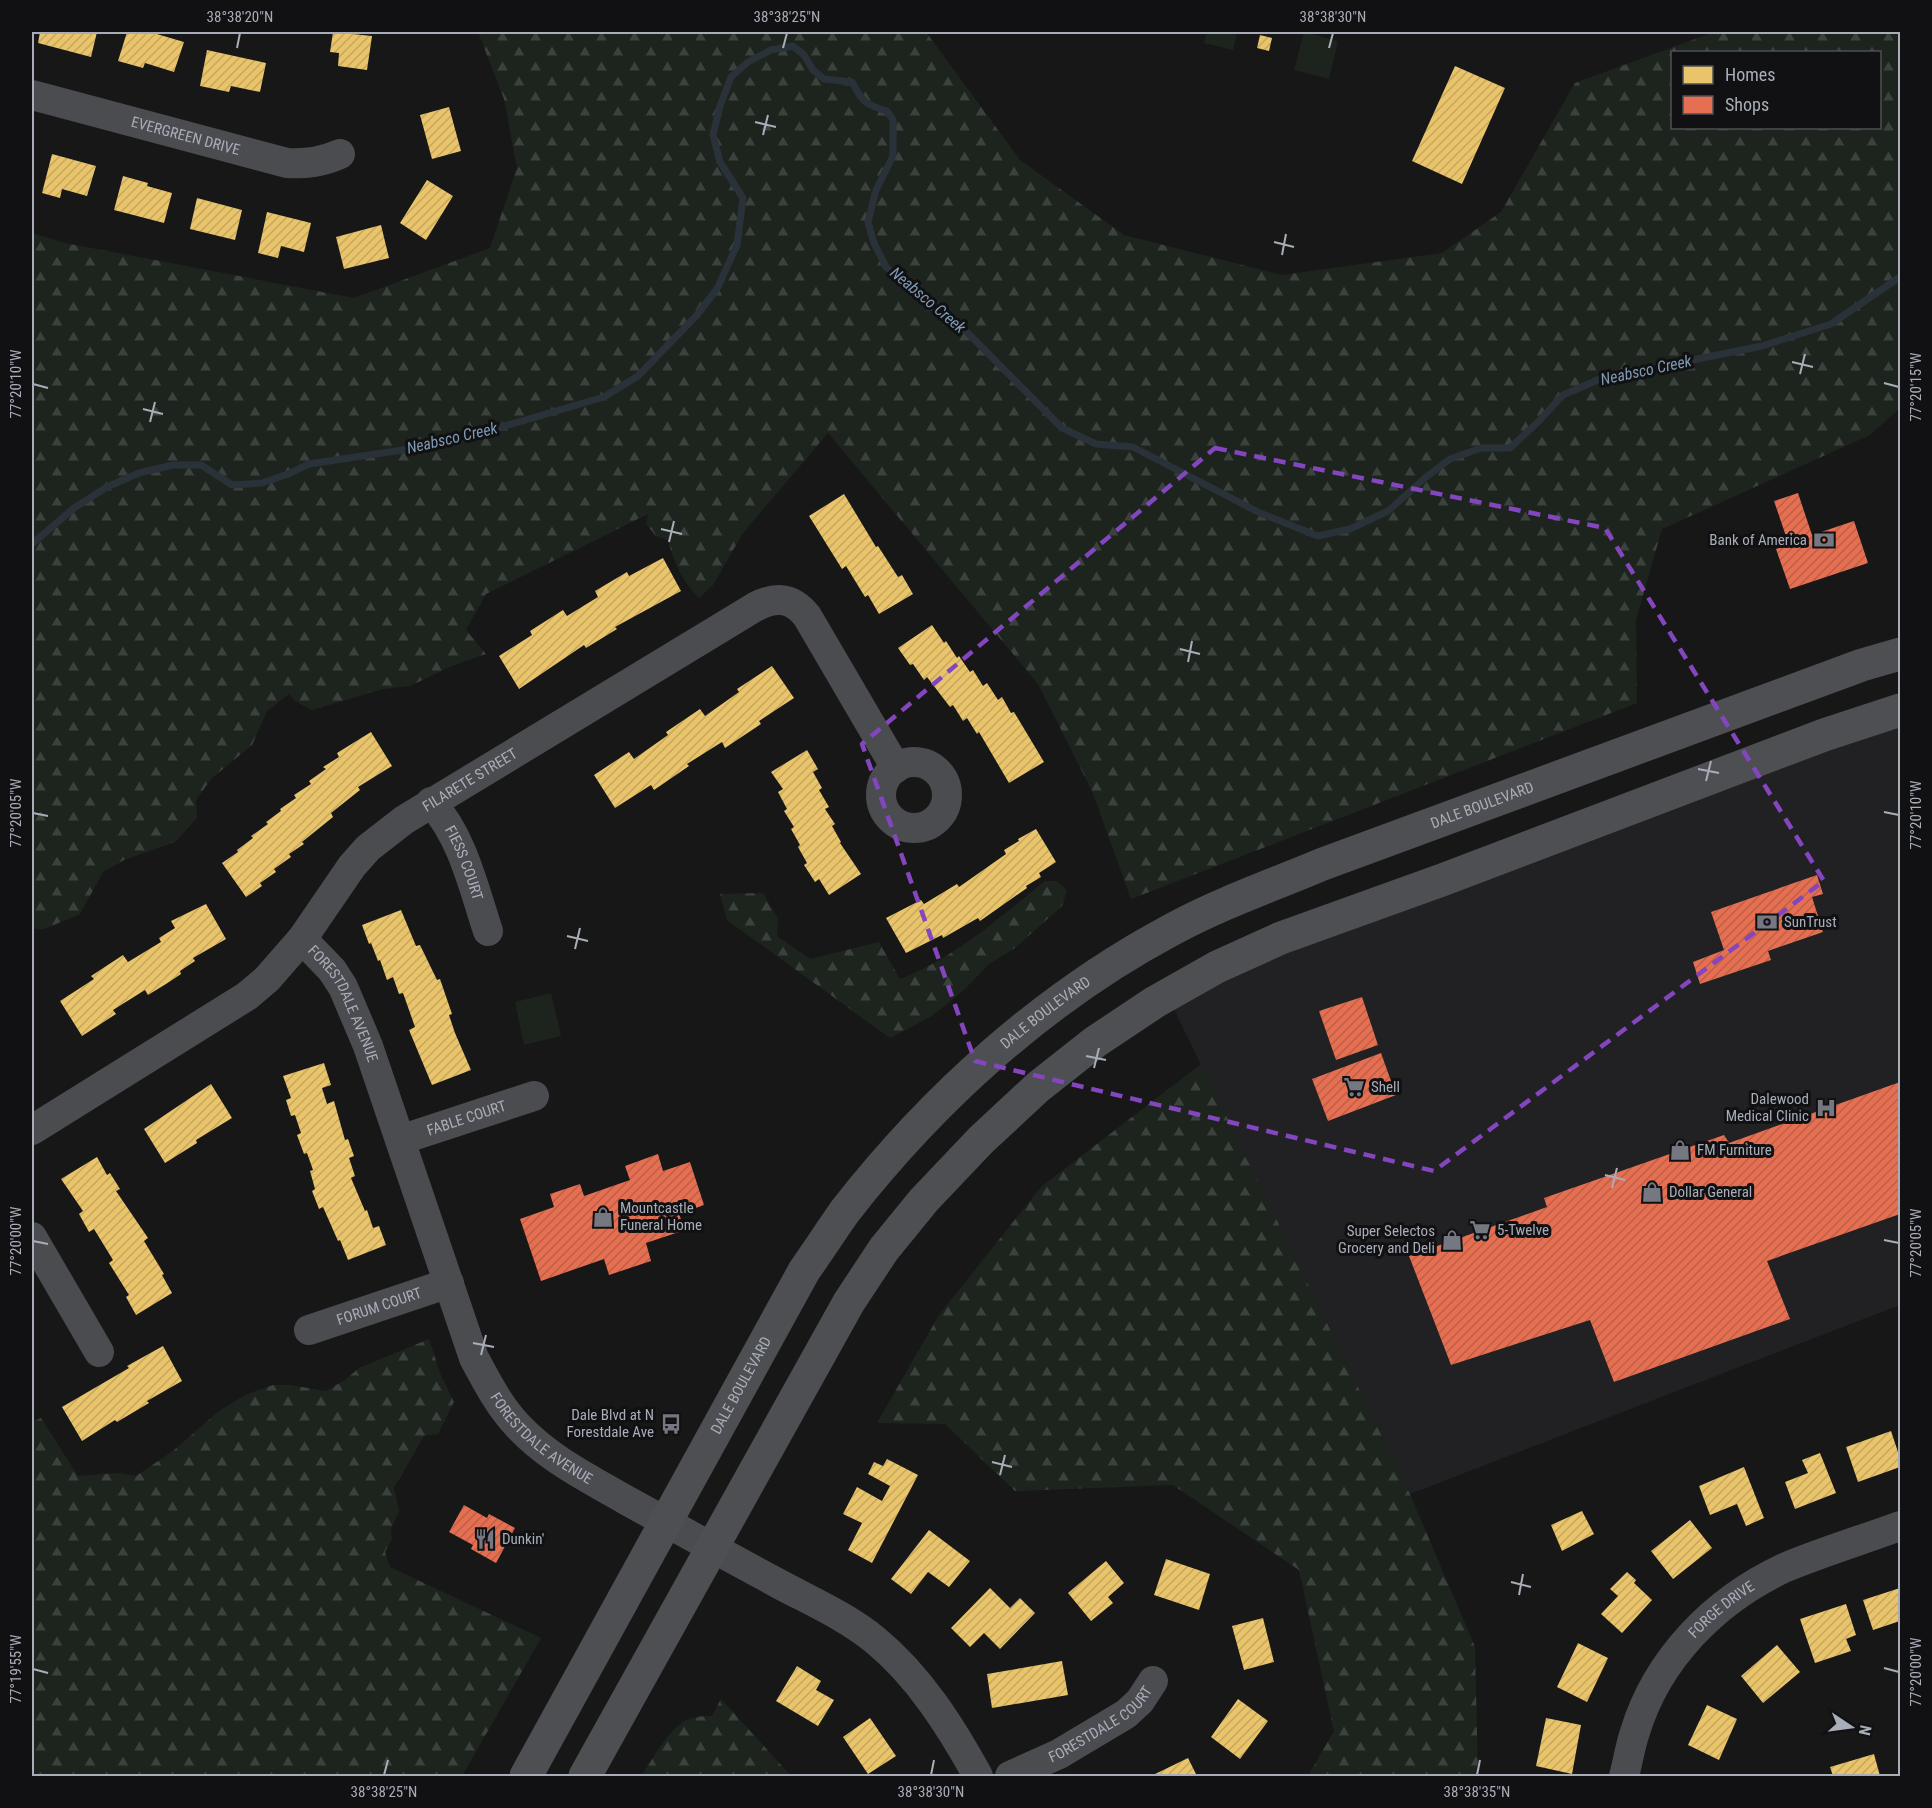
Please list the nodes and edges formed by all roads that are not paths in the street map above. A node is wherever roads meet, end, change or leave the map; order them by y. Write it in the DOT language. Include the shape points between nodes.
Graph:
graph roads {
  1 [pos="32,95"];
  2 [pos="340,154"];
  3 [pos="1900,654"];
  4 [pos="1900,710"];
  5 [pos="896,768"];
  6 [pos="431,802"];
  7 [pos="488,931"];
  8 [pos="302,939"];
  9 [pos="534,1096"];
  10 [pos="32,1130"];
  11 [pos="400,1140"];
  12 [pos="32,1238"];
  13 [pos="448,1283"];
  14 [pos="309,1330"];
  15 [pos="99,1352"];
  16 [pos="665,1522"];
  17 [pos="1900,1526"];
  18 [pos="712,1548"];
  19 [pos="1153,1681"];
  20 [pos="526,1776"];
  21 [pos="585,1776"];
  22 [pos="978,1776"];
  23 [pos="1010,1776"];
  24 [pos="1624,1776"];
  1 -- 2 [label="street, EVERGREEN DRIVE" via="287,163 308,164"];
  3 -- 16 [label="main road, DALE BOULEVARD" via="1247,895 1173,928 1042,1013 946,1097 845,1212 804,1271"];
  4 -- 18 [label="main road" via="1281,938 1177,990 1095,1042 1038,1087 981,1140 884,1249 849,1302"];
  5 -- 6 [label="street, FILARETE STREET" via="807,616 795,604 782,599 768,600"];
  6 -- 7 [label="street, FIESS COURT" via="446,818 458,842"];
  6 -- 8 [label="street, FILARETE STREET" via="368,848"];
  8 -- 10 [label="street, FILARETE STREET" via="247,996"];
  8 -- 11 [label="street, FORESTDALE AVENUE" via="332,970 352,1005"];
  9 -- 11 [label="street, FABLE COURT"];
  11 -- 13 [label="street, FORESTDALE AVENUE"];
  12 -- 15 [label="street"];
  13 -- 14 [label="street, FORUM COURT"];
  13 -- 16 [label="street, FORESTDALE AVENUE" via="474,1358 495,1397 517,1425 561,1463"];
  16 -- 18 [label="street, FORESTDALE AVENUE"];
  16 -- 20 [label="main road, DALE BOULEVARD"];
  17 -- 24 [label="street, FORGE DRIVE" via="1785,1568 1732,1599 1700,1626 1673,1656 1653,1689 1635,1731"];
  18 -- 21 [label="main road"];
  18 -- 22 [label="street, FORESTDALE AVENUE" via="843,1617 875,1640 931,1701"];
  19 -- 23 [label="street, FORESTDALE COURT" via="1126,1714 1059,1754"];
}
